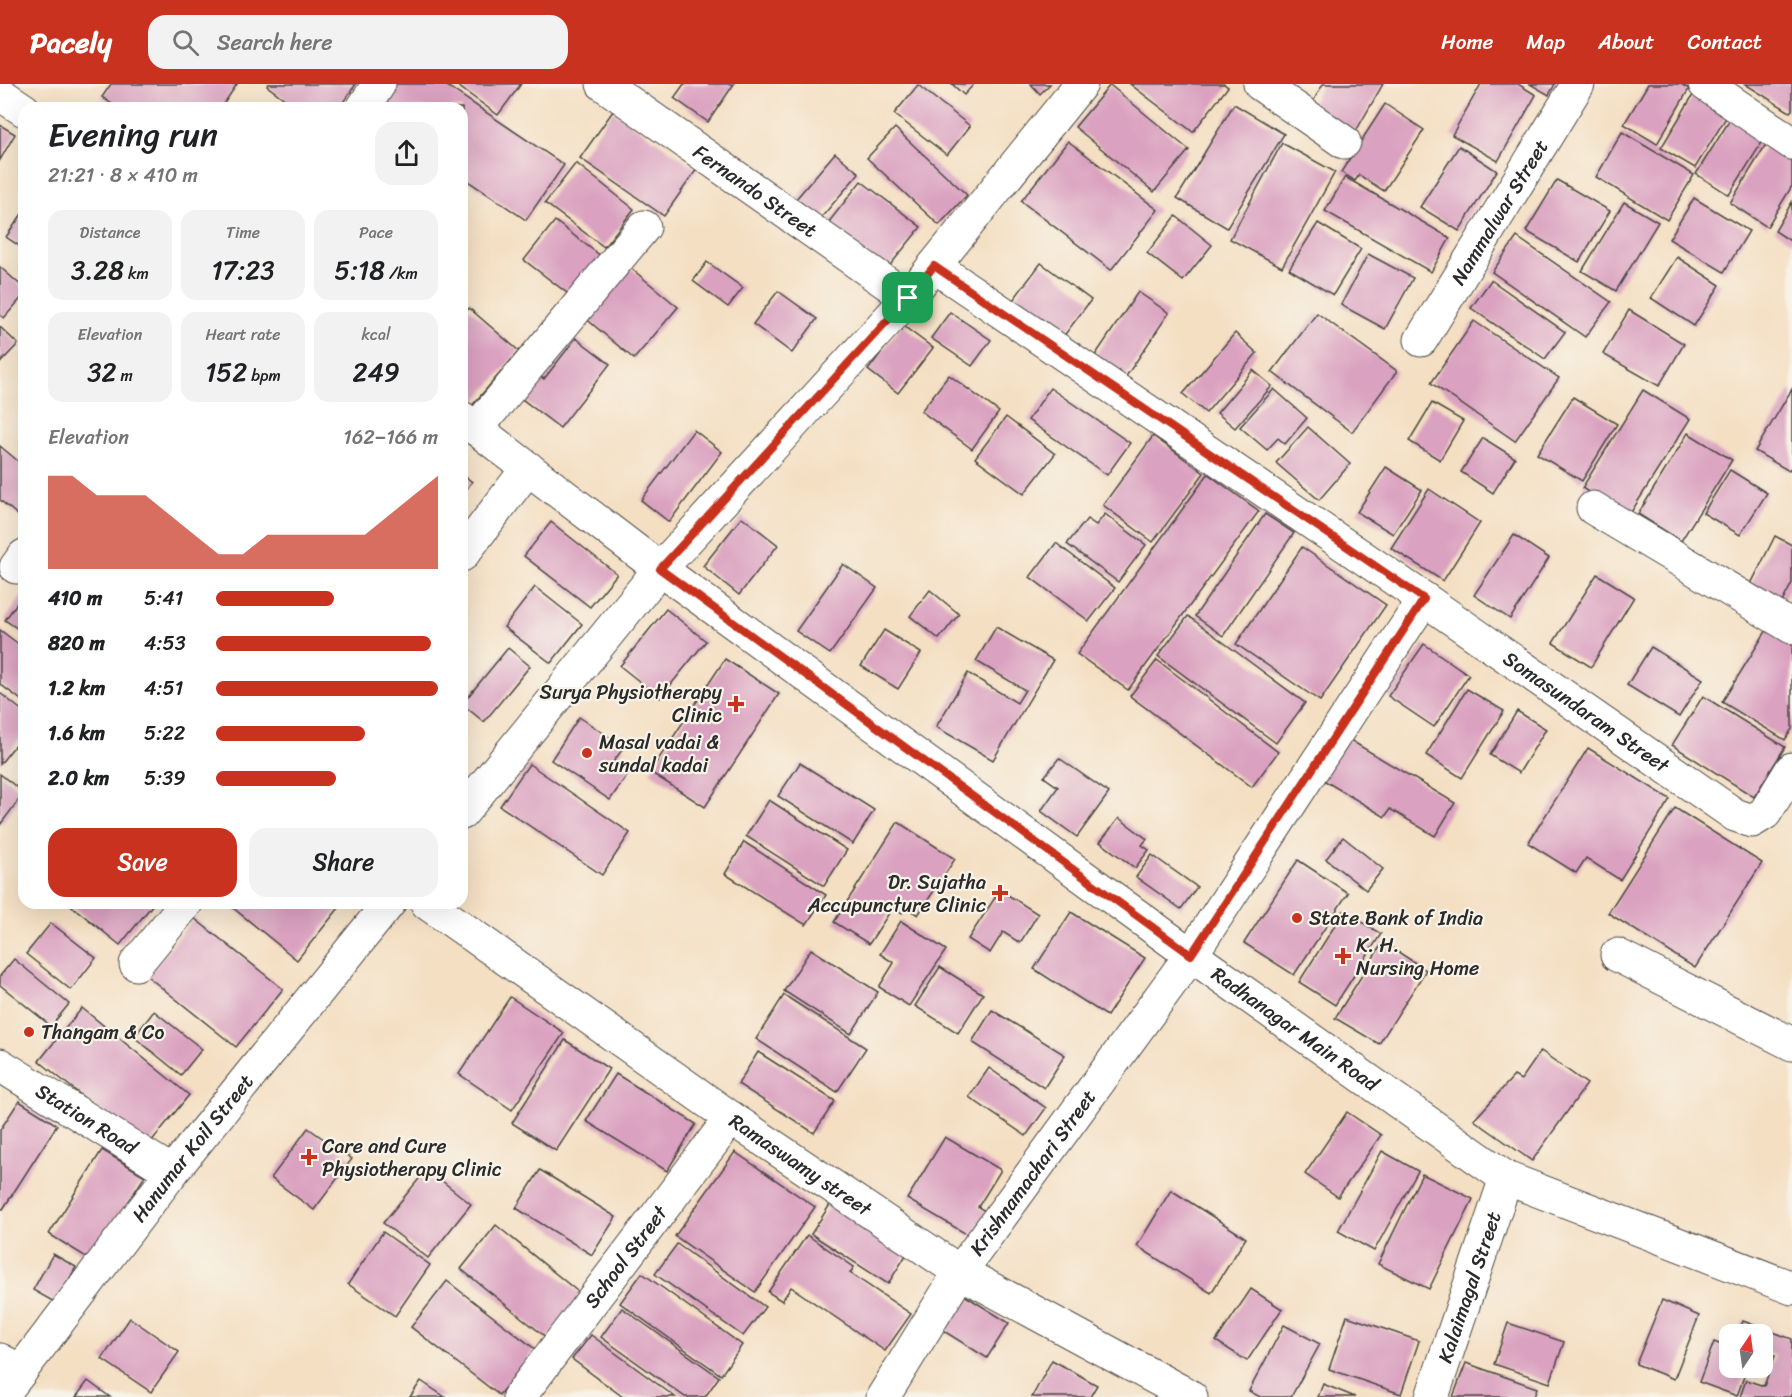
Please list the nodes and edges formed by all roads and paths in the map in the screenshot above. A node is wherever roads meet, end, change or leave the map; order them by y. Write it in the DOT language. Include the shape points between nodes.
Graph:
graph roads {
  1 [pos="379,84"];
  2 [pos="603,84"];
  3 [pos="1082,84"];
  4 [pos="1260,84"];
  5 [pos="1578,84"];
  6 [pos="1709,85"];
  7 [pos="0,94"];
  8 [pos="367,102"];
  9 [pos="18,106"];
  10 [pos="1344,142"];
  11 [pos="1792,143"];
  12 [pos="644,227"];
  13 [pos="934,266"];
  14 [pos="908,298"];
  15 [pos="1421,340"];
  16 [pos="469,423"];
  17 [pos="528,468"];
  18 [pos="1593,508"];
  19 [pos="468,547"];
  20 [pos="660,569"];
  21 [pos="1424,599"];
  22 [pos="1792,627"];
  23 [pos="1792,769"];
  24 [pos="468,794"];
  25 [pos="181,909"];
  26 [pos="384,909"];
  27 [pos="435,909"];
  28 [pos="1191,955"];
  29 [pos="1617,955"];
  30 [pos="136,964"];
  31 [pos="1792,1044"];
  32 [pos="0,1065"];
  33 [pos="731,1118"];
  34 [pos="172,1172"];
  35 [pos="1506,1178"];
  36 [pos="960,1272"];
  37 [pos="1792,1288"];
  38 [pos="11,1365"];
  39 [pos="1,1397"];
  40 [pos="519,1397"];
  41 [pos="883,1397"];
  42 [pos="1191,1397"];
  43 [pos="1432,1397"];
  1 -- 8 [label="street"];
  2 -- 14 [label="street, Fernando Street"];
  3 -- 13 [label="street"];
  4 -- 10 [label="street"];
  5 -- 15 [label="street, Nammalwar Street"];
  6 -- 11 [label="street"];
  7 -- 9 [label="street"];
  12 -- 16 [label="street"];
  13 -- 14 [label="street"];
  13 -- 21 [label="street, Somasundaram Street"];
  14 -- 20 [label="street"];
  16 -- 17 [label="street, Radhanagar Main Road"];
  17 -- 19 [label="street"];
  17 -- 20 [label="street, Radhanagar Main Road"];
  18 -- 22 [label="street"];
  20 -- 24 [label="street"];
  20 -- 28 [label="street, Radhanagar Main Road"];
  21 -- 23 [label="street, Somasundaram Street" via="1735,815 1752,821 1765,813"];
  21 -- 28 [label="street, Krishnamachari Street"];
  25 -- 30 [label="street"];
  26 -- 34 [label="street, Hanumar Koil Street"];
  27 -- 33 [label="street, Ramaswamy street"];
  28 -- 35 [label="street, Radhanagar Main Road"];
  28 -- 36 [label="street, Krishnamachari Street"];
  29 -- 31 [label="street"];
  32 -- 34 [label="street, Station Road"];
  33 -- 36 [label="street, Ramaswamy street"];
  33 -- 40 [label="street, School Street"];
  34 -- 38 [label="street, Hanumar Koil Street"];
  35 -- 37 [label="street, Radhanagar Main Road"];
  35 -- 43 [label="street, Kalaimagal Street"];
  36 -- 41 [label="street, Krishnamachari Street"];
  36 -- 42 [label="street, Ramaswamy street"];
  38 -- 39 [label="street, Hanumar Koil Street"];
}
